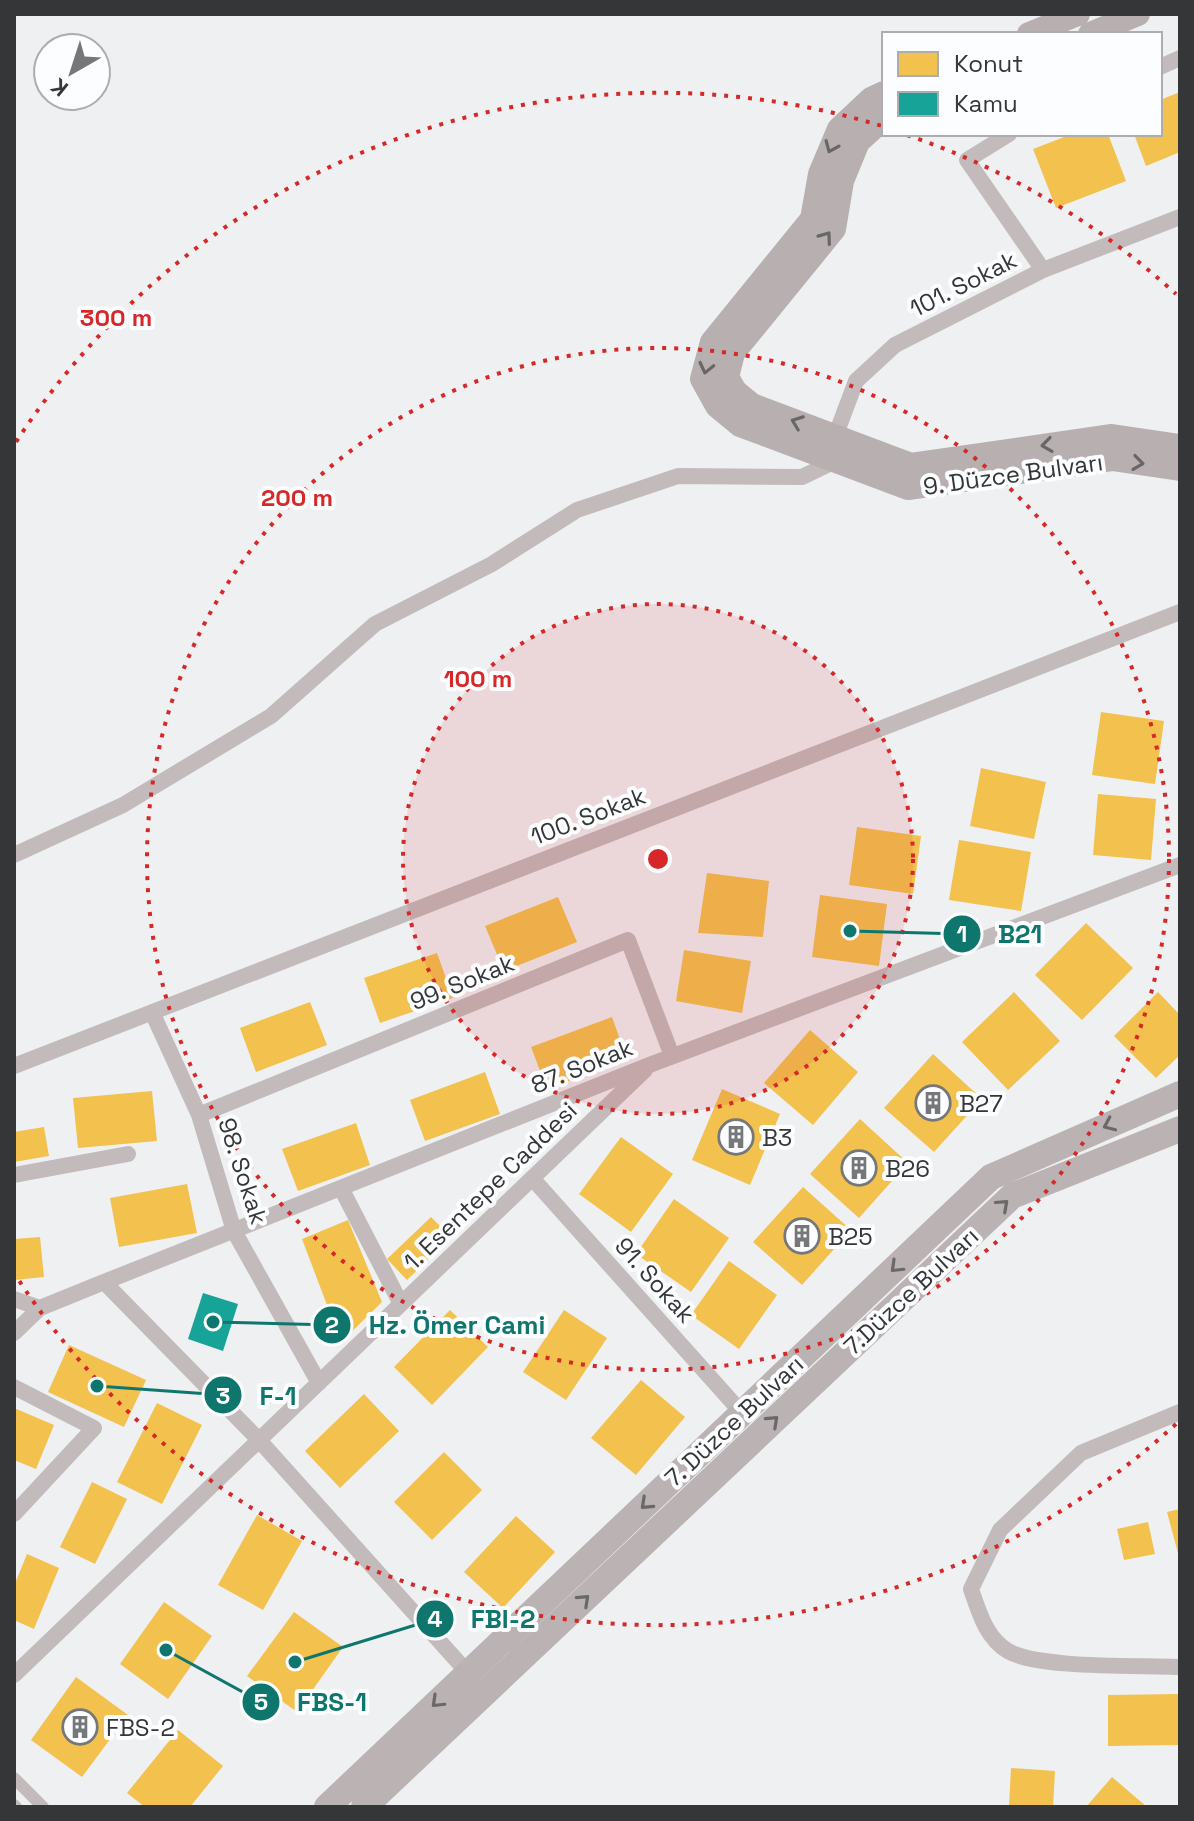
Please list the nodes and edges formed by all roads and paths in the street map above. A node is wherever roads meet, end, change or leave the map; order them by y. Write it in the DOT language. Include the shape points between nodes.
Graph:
graph roads {
  1 [pos="1078,14"];
  2 [pos="1138,14"];
  3 [pos="1034,32"];
  4 [pos="1095,32"];
  5 [pos="882,94"];
  6 [pos="882,120"];
  7 [pos="1006,136"];
  8 [pos="1180,217"];
  9 [pos="1043,270"];
  10 [pos="1180,446"];
  11 [pos="835,449"];
  12 [pos="1180,469"];
  13 [pos="1180,612"];
  14 [pos="14,855"];
  15 [pos="1180,865"];
  16 [pos="152,1012"];
  17 [pos="672,1056"];
  18 [pos="652,1064"];
  19 [pos="14,1066"];
  20 [pos="1180,1094"];
  21 [pos="199,1115"];
  22 [pos="1180,1129"];
  23 [pos="128,1154"];
  24 [pos="14,1175"];
  25 [pos="532,1178"];
  26 [pos="341,1188"];
  27 [pos="234,1231"];
  28 [pos="104,1282"];
  29 [pos="14,1299"];
  30 [pos="401,1304"];
  31 [pos="40,1308"];
  32 [pos="14,1333"];
  33 [pos="319,1383"];
  34 [pos="14,1387"];
  35 [pos="1180,1412"];
  36 [pos="742,1413"];
  37 [pos="259,1440"];
  38 [pos="14,1514"];
  39 [pos="1180,1667"];
  40 [pos="468,1673"];
  41 [pos="14,1675"];
  42 [pos="14,1778"];
  43 [pos="43,1807"];
  44 [pos="327,1807"];
  45 [pos="364,1807"];
  1 -- 3 [label="main road"];
  2 -- 4 [label="main road"];
  5 -- 11 [label="main road, 9. Düzce Bulvarı, one-way" via="839,129 820,174 812,219 712,342 702,379 717,406 740,425"];
  11 -- 6 [label="main road, 9. Düzce Bulvarı, one-way" via="752,405 727,377 733,353 834,229 842,181 858,142"];
  7 -- 9 [label="street" via="967,160"];
  8 -- 9 [label="street, 101. Sokak"];
  9 -- 11 [label="street, 101. Sokak" via="895,345 856,381"];
  10 -- 11 [label="main road, 9. Düzce Bulvarı, one-way" via="1112,436 911,465"];
  11 -- 12 [label="main road, 9. Düzce Bulvarı, one-way" via="908,488 1112,459"];
  11 -- 14 [label="street" via="802,477 678,476 577,510 492,564 375,624 271,716 123,805"];
  13 -- 16 [label="street, 100. Sokak"];
  15 -- 17 [label="street, 87. Sokak"];
  16 -- 19 [label="street, 100. Sokak"];
  16 -- 21 [label="street, 98. Sokak"];
  17 -- 18 [label="street, 87. Sokak"];
  17 -- 21 [label="street, 99. Sokak" via="628,940"];
  18 -- 25 [label="street, 1. Esentepe Caddesi"];
  18 -- 26 [label="street, 87. Sokak"];
  20 -- 36 [label="main road, 7. Düzce Bulvarı, one-way" via="991,1177"];
  21 -- 27 [label="street, 98. Sokak"];
  45 -- 22 [label="main road, 7.Düzce Bulvarı, one-way" via="1012,1196"];
  23 -- 24 [label="street"];
  25 -- 30 [label="street, 1. Esentepe Caddesi"];
  25 -- 36 [label="street, 91. Sokak"];
  26 -- 27 [label="street, 87. Sokak"];
  26 -- 30 [label="street"];
  27 -- 28 [label="street, 87. Sokak"];
  27 -- 33 [label="street, 98. Sokak"];
  28 -- 31 [label="street, 87. Sokak"];
  28 -- 37 [label="street"];
  29 -- 31 [label="street"];
  30 -- 33 [label="street, 1. Esentepe Caddesi"];
  31 -- 32 [label="street, 87. Sokak"];
  33 -- 37 [label="street, 1. Esentepe Caddesi"];
  34 -- 38 [label="street" via="94,1428"];
  35 -- 39 [label="street" via="1081,1453 1000,1530 971,1589 983,1626 1008,1651 1055,1662"];
  36 -- 40 [label="main road, 7. Düzce Bulvarı, one-way"];
  37 -- 40 [label="street"];
  37 -- 41 [label="street, 1. Esentepe Caddesi"];
  40 -- 44 [label="main road, 7. Düzce Bulvarı, one-way"];
  42 -- 43 [label="street"];
}
